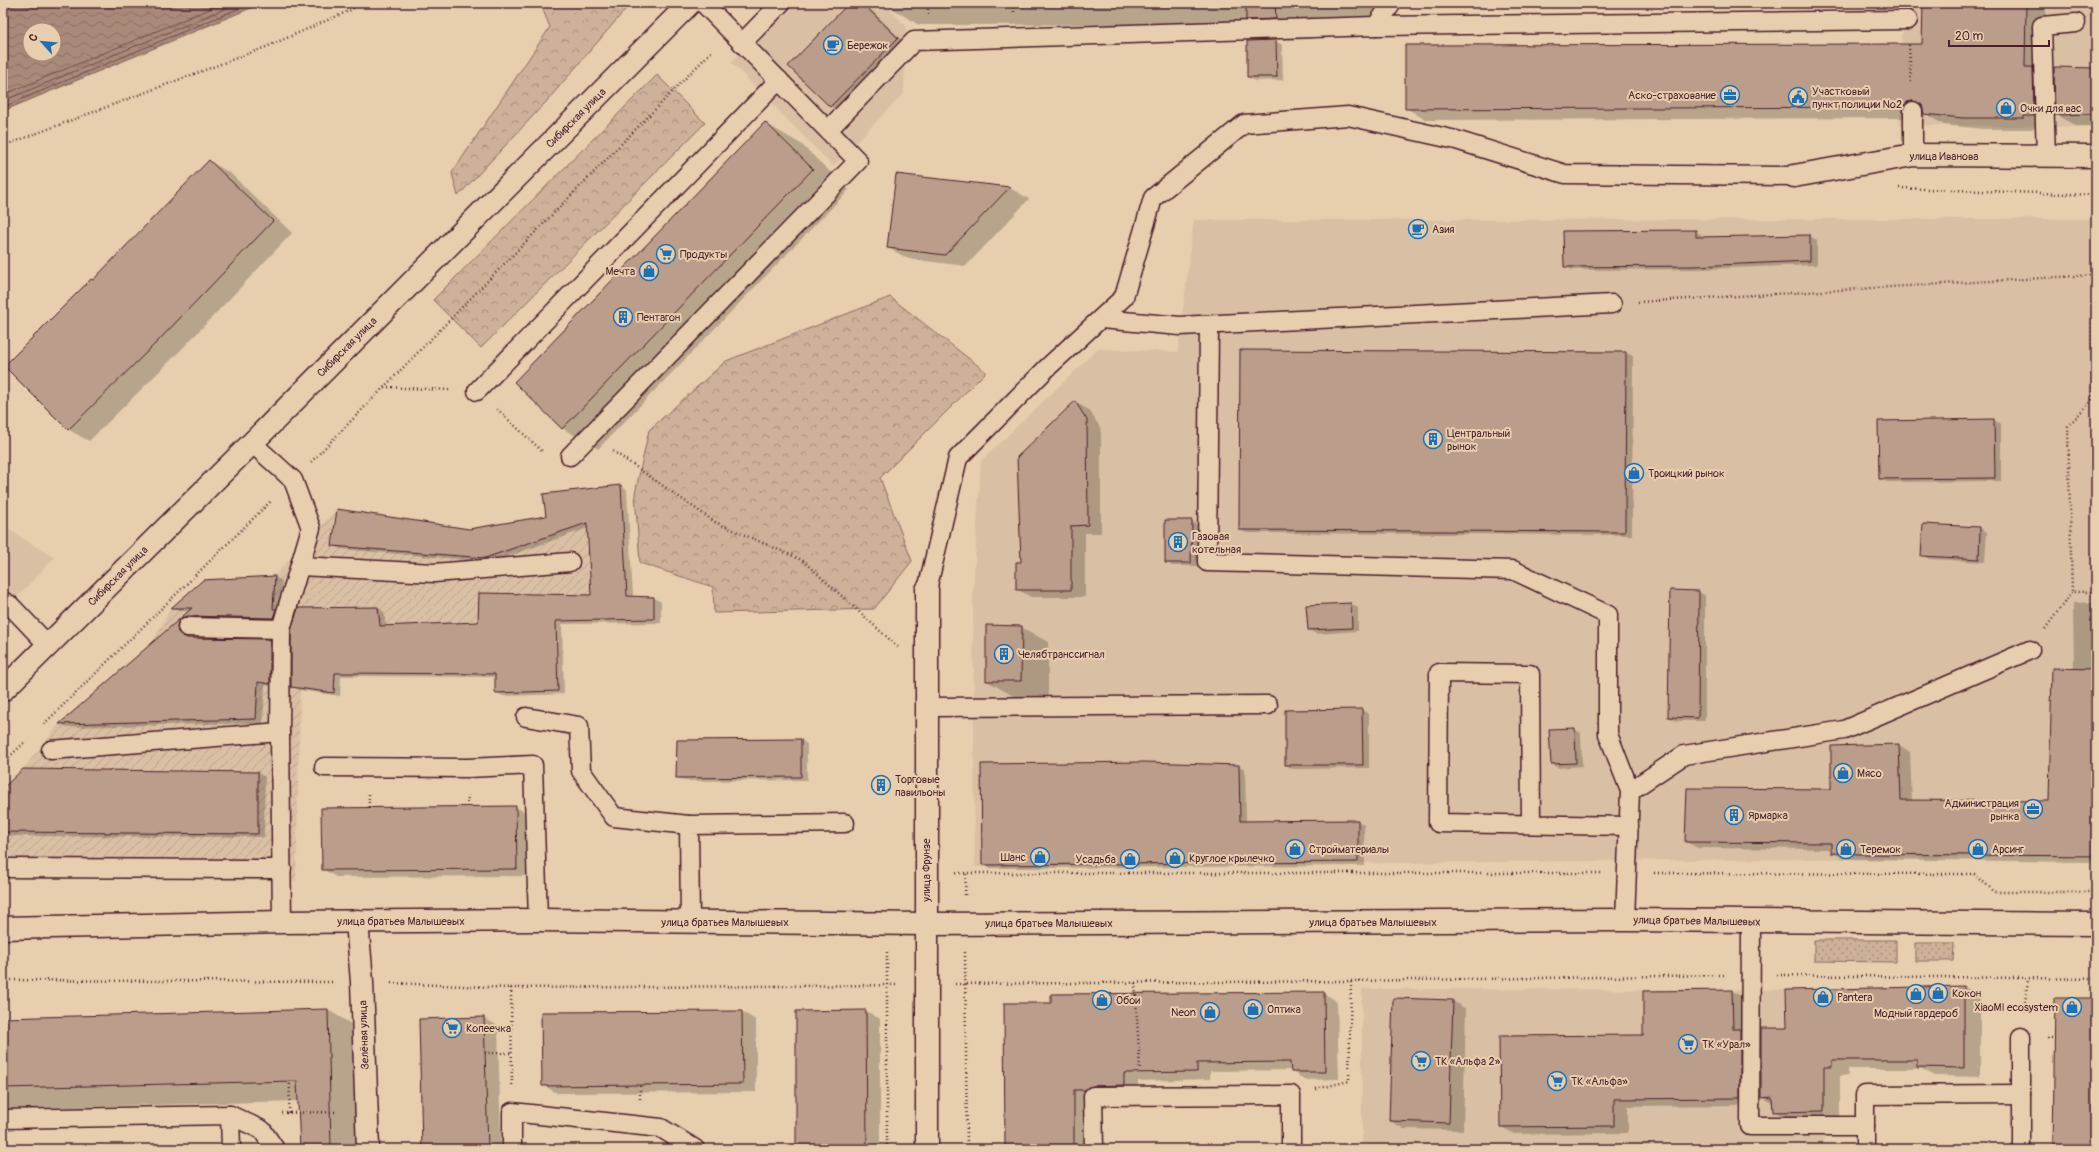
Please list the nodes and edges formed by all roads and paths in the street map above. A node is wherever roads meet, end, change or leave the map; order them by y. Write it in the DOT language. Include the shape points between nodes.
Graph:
graph roads {
  1 [pos="359,3"];
  2 [pos="690,3"];
  3 [pos="703,3"];
  4 [pos="781,3"];
  5 [pos="1392,3"];
  6 [pos="1908,20"];
  7 [pos="2076,24"];
  8 [pos="1376,26"];
  9 [pos="737,37"];
  10 [pos="779,80"];
  11 [pos="1913,111"];
  12 [pos="828,130"];
  13 [pos="3,146"];
  14 [pos="1913,155"];
  15 [pos="2096,156"];
  16 [pos="2046,157"];
  17 [pos="1794,176"];
  18 [pos="1897,188"];
  19 [pos="2096,196"];
  20 [pos="1612,304"];
  21 [pos="1101,319"];
  22 [pos="1209,325"];
  23 [pos="2092,378"];
  24 [pos="2096,378"];
  25 [pos="384,387"];
  26 [pos="477,391"];
  27 [pos="252,443"];
  28 [pos="570,456"];
  29 [pos="293,480"];
  30 [pos="570,562"];
  31 [pos="300,566"];
  32 [pos="927,590"];
  33 [pos="2072,592"];
  34 [pos="2096,592"];
  35 [pos="3,601"];
  36 [pos="187,627"];
  37 [pos="281,629"];
  38 [pos="48,645"];
  39 [pos="2030,650"];
  40 [pos="927,673"];
  41 [pos="3,690"];
  42 [pos="1268,705"];
  43 [pos="927,707"];
  44 [pos="526,717"];
  45 [pos="43,724"];
  46 [pos="280,732"];
  47 [pos="26,741"];
  48 [pos="51,750"];
  49 [pos="3,764"];
  50 [pos="324,767"];
  51 [pos="1630,791"];
  52 [pos="845,823"];
  53 [pos="1531,824"];
  54 [pos="689,825"];
  55 [pos="1629,826"];
  56 [pos="3,868"];
  57 [pos="282,869"];
  58 [pos="1627,872"];
  59 [pos="2096,892"];
  60 [pos="538,920"];
  61 [pos="1625,920"];
  62 [pos="357,921"];
  63 [pos="1751,921"];
  64 [pos="282,922"];
  65 [pos="690,922"];
  66 [pos="887,923"];
  67 [pos="926,924"];
  68 [pos="965,924"];
  69 [pos="2096,924"];
  70 [pos="3,928"];
  71 [pos="1751,975"];
  72 [pos="2096,979"];
  73 [pos="3,980"];
  74 [pos="2028,980"];
  75 [pos="1351,981"];
  76 [pos="362,982"];
  77 [pos="1135,983"];
  78 [pos="926,984"];
  79 [pos="964,984"];
  80 [pos="887,985"];
  81 [pos="511,988"];
  82 [pos="2021,1037"];
  83 [pos="512,1053"];
  84 [pos="486,1054"];
  85 [pos="290,1081"];
  86 [pos="2021,1094"];
  87 [pos="1291,1095"];
  88 [pos="1141,1096"];
  89 [pos="367,1111"];
  90 [pos="512,1112"];
  91 [pos="289,1113"];
  92 [pos="274,1114"];
  93 [pos="230,1115"];
  94 [pos="3,1119"];
  95 [pos="1865,1126"];
  96 [pos="231,1149"];
  97 [pos="275,1149"];
  98 [pos="368,1149"];
  99 [pos="512,1149"];
  100 [pos="695,1149"];
  101 [pos="887,1149"];
  102 [pos="927,1149"];
  103 [pos="968,1149"];
  104 [pos="1094,1149"];
  105 [pos="1291,1149"];
  106 [pos="1865,1149"];
  107 [pos="2021,1149"];
  1 -- 13 [label="path" via="351,10 266,47"];
  2 -- 27 [label="street, Сибирская улица"];
  3 -- 9 [label="lane"];
  4 -- 9 [label="lane"];
  5 -- 8 [label="lane"];
  6 -- 8 [label="lane"];
  6 -- 11 [label="path"];
  7 -- 16 [label="lane" via="2042,26"];
  8 -- 12 [label="lane" via="914,40"];
  9 -- 10 [label="lane"];
  9 -- 25 [label="path"];
  10 -- 12 [label="lane"];
  10 -- 26 [label="lane"];
  11 -- 14 [label="lane"];
  12 -- 28 [label="lane" via="858,161"];
  14 -- 16 [label="street, улица Иванова"];
  14 -- 17 [label="street, улица Иванова"];
  15 -- 16 [label="street, улица Иванова"];
  17 -- 21 [label="lane" via="1565,174 1456,140 1348,116 1244,124 1153,198 1124,297"];
  18 -- 19 [label="path"];
  20 -- 22 [label="lane"];
  20 -- 23 [label="path" via="2093,276"];
  21 -- 22 [label="lane" via="1180,326"];
  21 -- 32 [label="lane" via="1048,367 958,458"];
  22 -- 51 [label="lane" via="1207,562 1512,570 1608,615 1608,734"];
  23 -- 24 [label="path"];
  23 -- 33 [label="path" via="2092,400 2068,426"];
  25 -- 26 [label="path"];
  25 -- 29 [label="path"];
  26 -- 28 [label="path" via="550,459"];
  27 -- 29 [label="lane"];
  27 -- 38 [label="street, Сибирская улица"];
  28 -- 40 [label="path" via="608,447 715,522 802,560"];
  29 -- 31 [label="lane" via="311,528"];
  29 -- 45 [label="path"];
  30 -- 31 [label="lane" via="434,573"];
  31 -- 37 [label="lane"];
  32 -- 40 [label="street, улица Фрунзе"];
  33 -- 34 [label="path"];
  33 -- 39 [label="path"];
  35 -- 38 [label="lane" via="10,605"];
  36 -- 37 [label="lane"];
  37 -- 46 [label="lane"];
  38 -- 41 [label="street, Сибирская улица"];
  39 -- 51 [label="lane" via="1844,730 1684,755"];
  40 -- 43 [label="street, улица Фрунзе"];
  42 -- 43 [label="lane"];
  43 -- 67 [label="street, улица Фрунзе"];
  44 -- 54 [label="lane" via="579,726 581,771 614,817"];
  46 -- 48 [label="lane"];
  46 -- 57 [label="lane"];
  47 -- 49 [label="path"];
  50 -- 60 [label="lane" via="532,766"];
  51 -- 55 [label="lane"];
  52 -- 54 [label="lane"];
  53 -- 53 [label="lane" via="1438,823 1439,673 1530,674"];
  53 -- 55 [label="lane"];
  54 -- 65 [label="lane"];
  55 -- 58 [label="lane"];
  56 -- 57 [label="lane"];
  57 -- 64 [label="lane"];
  58 -- 59 [label="path" via="1974,874 1995,892"];
  58 -- 61 [label="lane"];
  58 -- 68 [label="path" via="966,873"];
  60 -- 62 [label="street, улица братьев Малышевых"];
  60 -- 65 [label="street, улица братьев Малышевых"];
  61 -- 63 [label="street, улица братьев Малышевых"];
  61 -- 68 [label="street, улица братьев Малышевых"];
  62 -- 64 [label="street, улица братьев Малышевых"];
  62 -- 76 [label="street, Зелёная улица"];
  63 -- 69 [label="street, улица братьев Малышевых"];
  63 -- 71 [label="lane"];
  64 -- 70 [label="street, улица братьев Малышевых"];
  65 -- 66 [label="street, улица братьев Малышевых"];
  66 -- 67 [label="street, улица братьев Малышевых"];
  66 -- 80 [label="path"];
  67 -- 68 [label="street, улица братьев Малышевых"];
  67 -- 78 [label="street, улица Фрунзе"];
  68 -- 79 [label="path"];
  71 -- 74 [label="path"];
  71 -- 75 [label="path"];
  71 -- 95 [label="lane" via="1750,1126"];
  72 -- 74 [label="path"];
  73 -- 76 [label="path"];
  74 -- 82 [label="path"];
  75 -- 77 [label="path"];
  75 -- 87 [label="path" via="1349,1081"];
  76 -- 81 [label="path"];
  76 -- 89 [label="street, Зелёная улица"];
  77 -- 79 [label="path"];
  77 -- 88 [label="path"];
  78 -- 79 [label="path"];
  78 -- 80 [label="path"];
  78 -- 102 [label="street, улица Фрунзе"];
  79 -- 103 [label="path"];
  80 -- 81 [label="path"];
  80 -- 101 [label="path"];
  81 -- 83 [label="path"];
  82 -- 86 [label="lane"];
  83 -- 84 [label="path"];
  83 -- 90 [label="path"];
  85 -- 91 [label="path"];
  86 -- 95 [label="lane" via="1865,1095"];
  86 -- 107 [label="lane"];
  87 -- 88 [label="lane"];
  87 -- 105 [label="lane"];
  88 -- 104 [label="lane" via="1093,1096"];
  89 -- 91 [label="path"];
  89 -- 98 [label="street, Зелёная улица"];
  90 -- 99 [label="lane"];
  90 -- 100 [label="lane" via="661,1128"];
  91 -- 92 [label="path"];
  93 -- 94 [label="lane"];
  93 -- 96 [label="lane"];
  93 -- 97 [label="lane" via="262,1130"];
  95 -- 106 [label="lane"];
}
